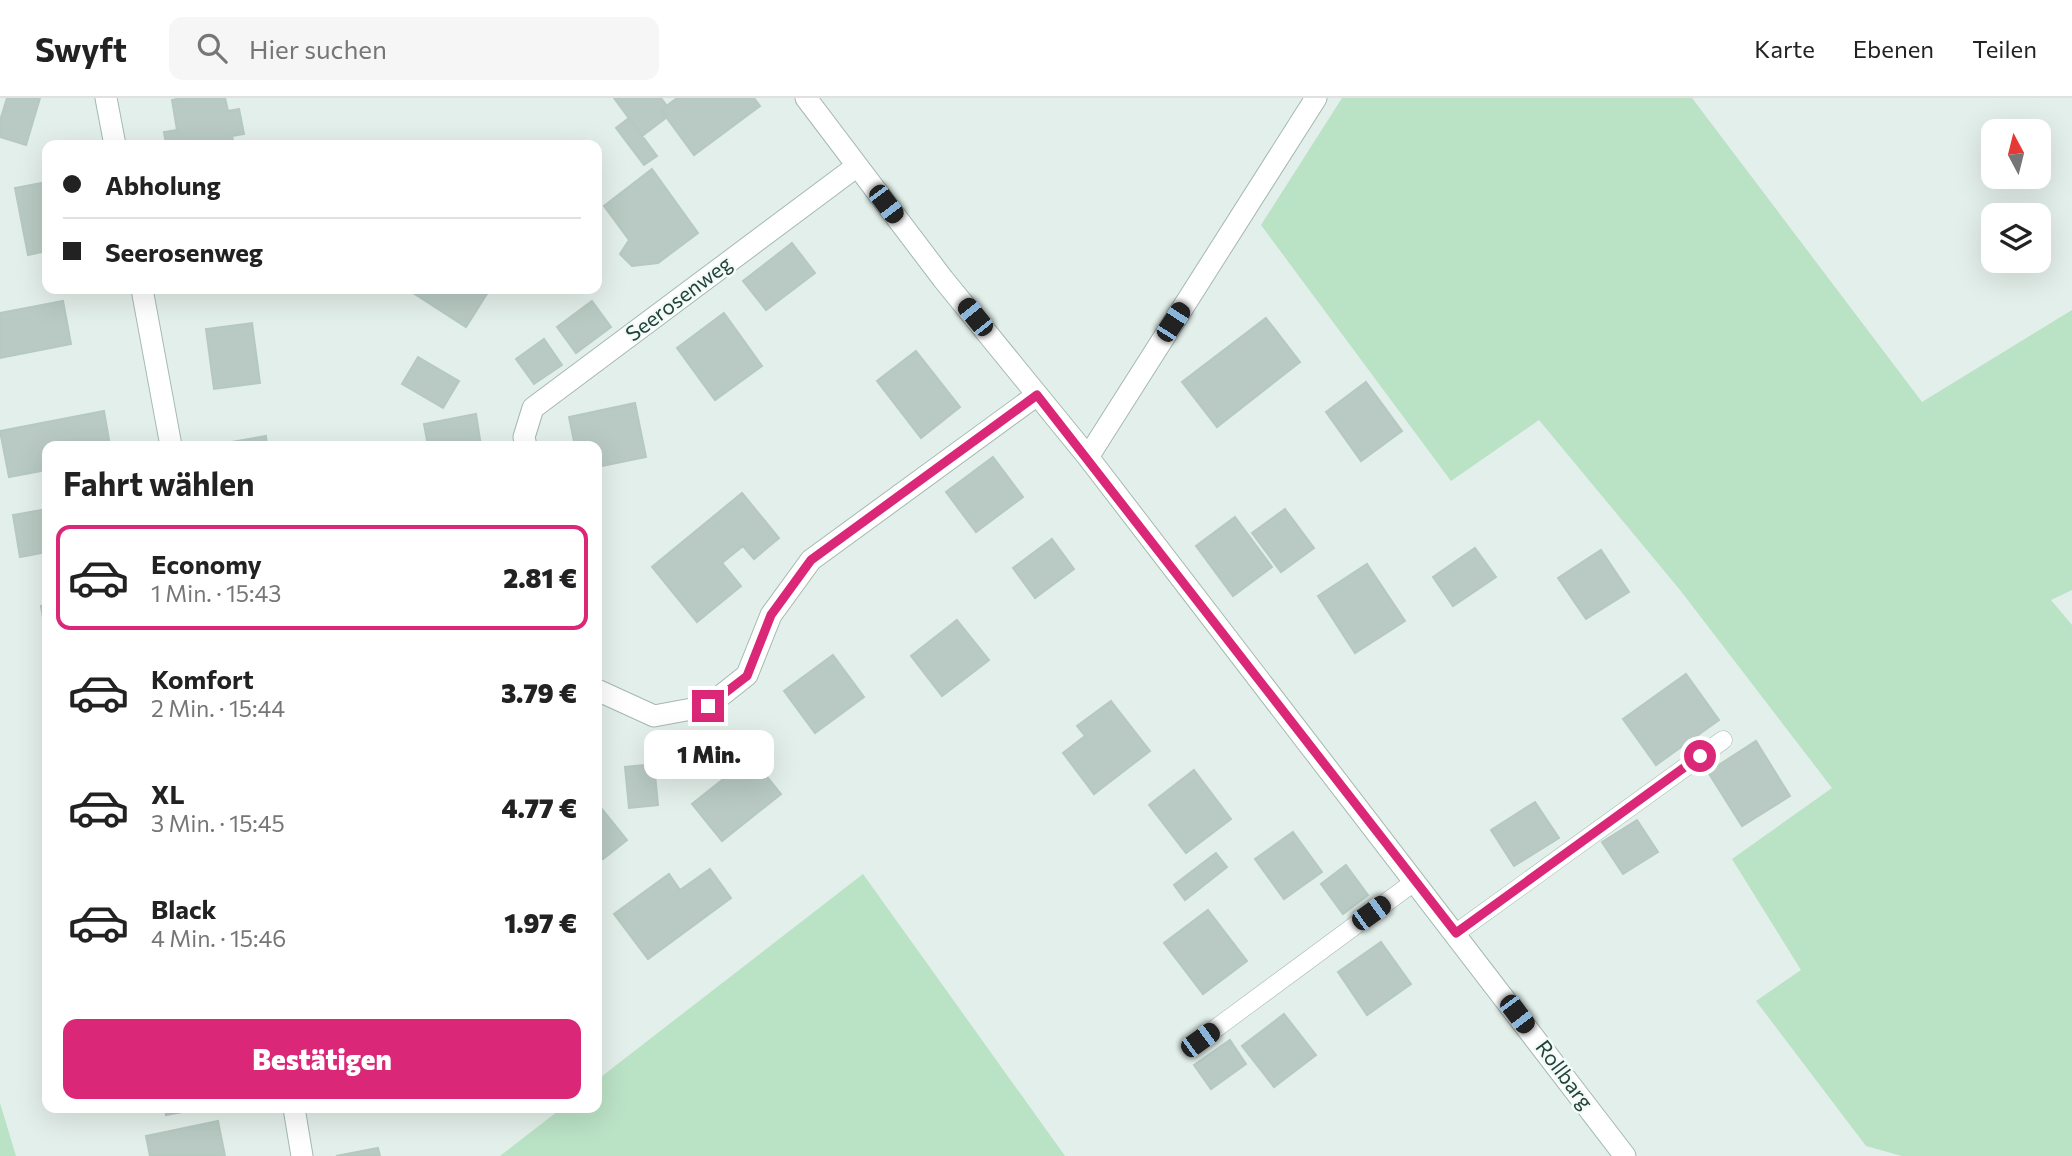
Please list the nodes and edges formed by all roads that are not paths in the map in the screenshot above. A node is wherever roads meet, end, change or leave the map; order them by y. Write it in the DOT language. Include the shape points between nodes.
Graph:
graph roads {
  1 [pos="106,98"];
  2 [pos="806,98"];
  3 [pos="1316,98"];
  4 [pos="114,140"];
  5 [pos="857,166"];
  6 [pos="143,294"];
  7 [pos="1037,395"];
  8 [pos="170,441"];
  9 [pos="525,441"];
  10 [pos="1088,457"];
  11 [pos="602,692"];
  12 [pos="1723,740"];
  13 [pos="1414,882"];
  14 [pos="1456,933"];
  15 [pos="1200,1040"];
  16 [pos="294,1113"];
  17 [pos="303,1156"];
  18 [pos="1625,1156"];
  1 -- 4 [label="street"];
  2 -- 5 [label="street, Rollbarg"];
  3 -- 10 [label="street"];
  5 -- 7 [label="street, Rollbarg"];
  5 -- 9 [label="street, Seerosenweg" via="533,408"];
  6 -- 8 [label="street"];
  7 -- 10 [label="street, Rollbarg"];
  7 -- 11 [label="street" via="811,560 771,615 747,676 708,706 654,716"];
  10 -- 13 [label="street, Rollbarg"];
  12 -- 14 [label="lane"];
  13 -- 14 [label="street, Rollbarg"];
  13 -- 15 [label="lane"];
  14 -- 18 [label="street, Rollbarg"];
  16 -- 17 [label="street"];
}
